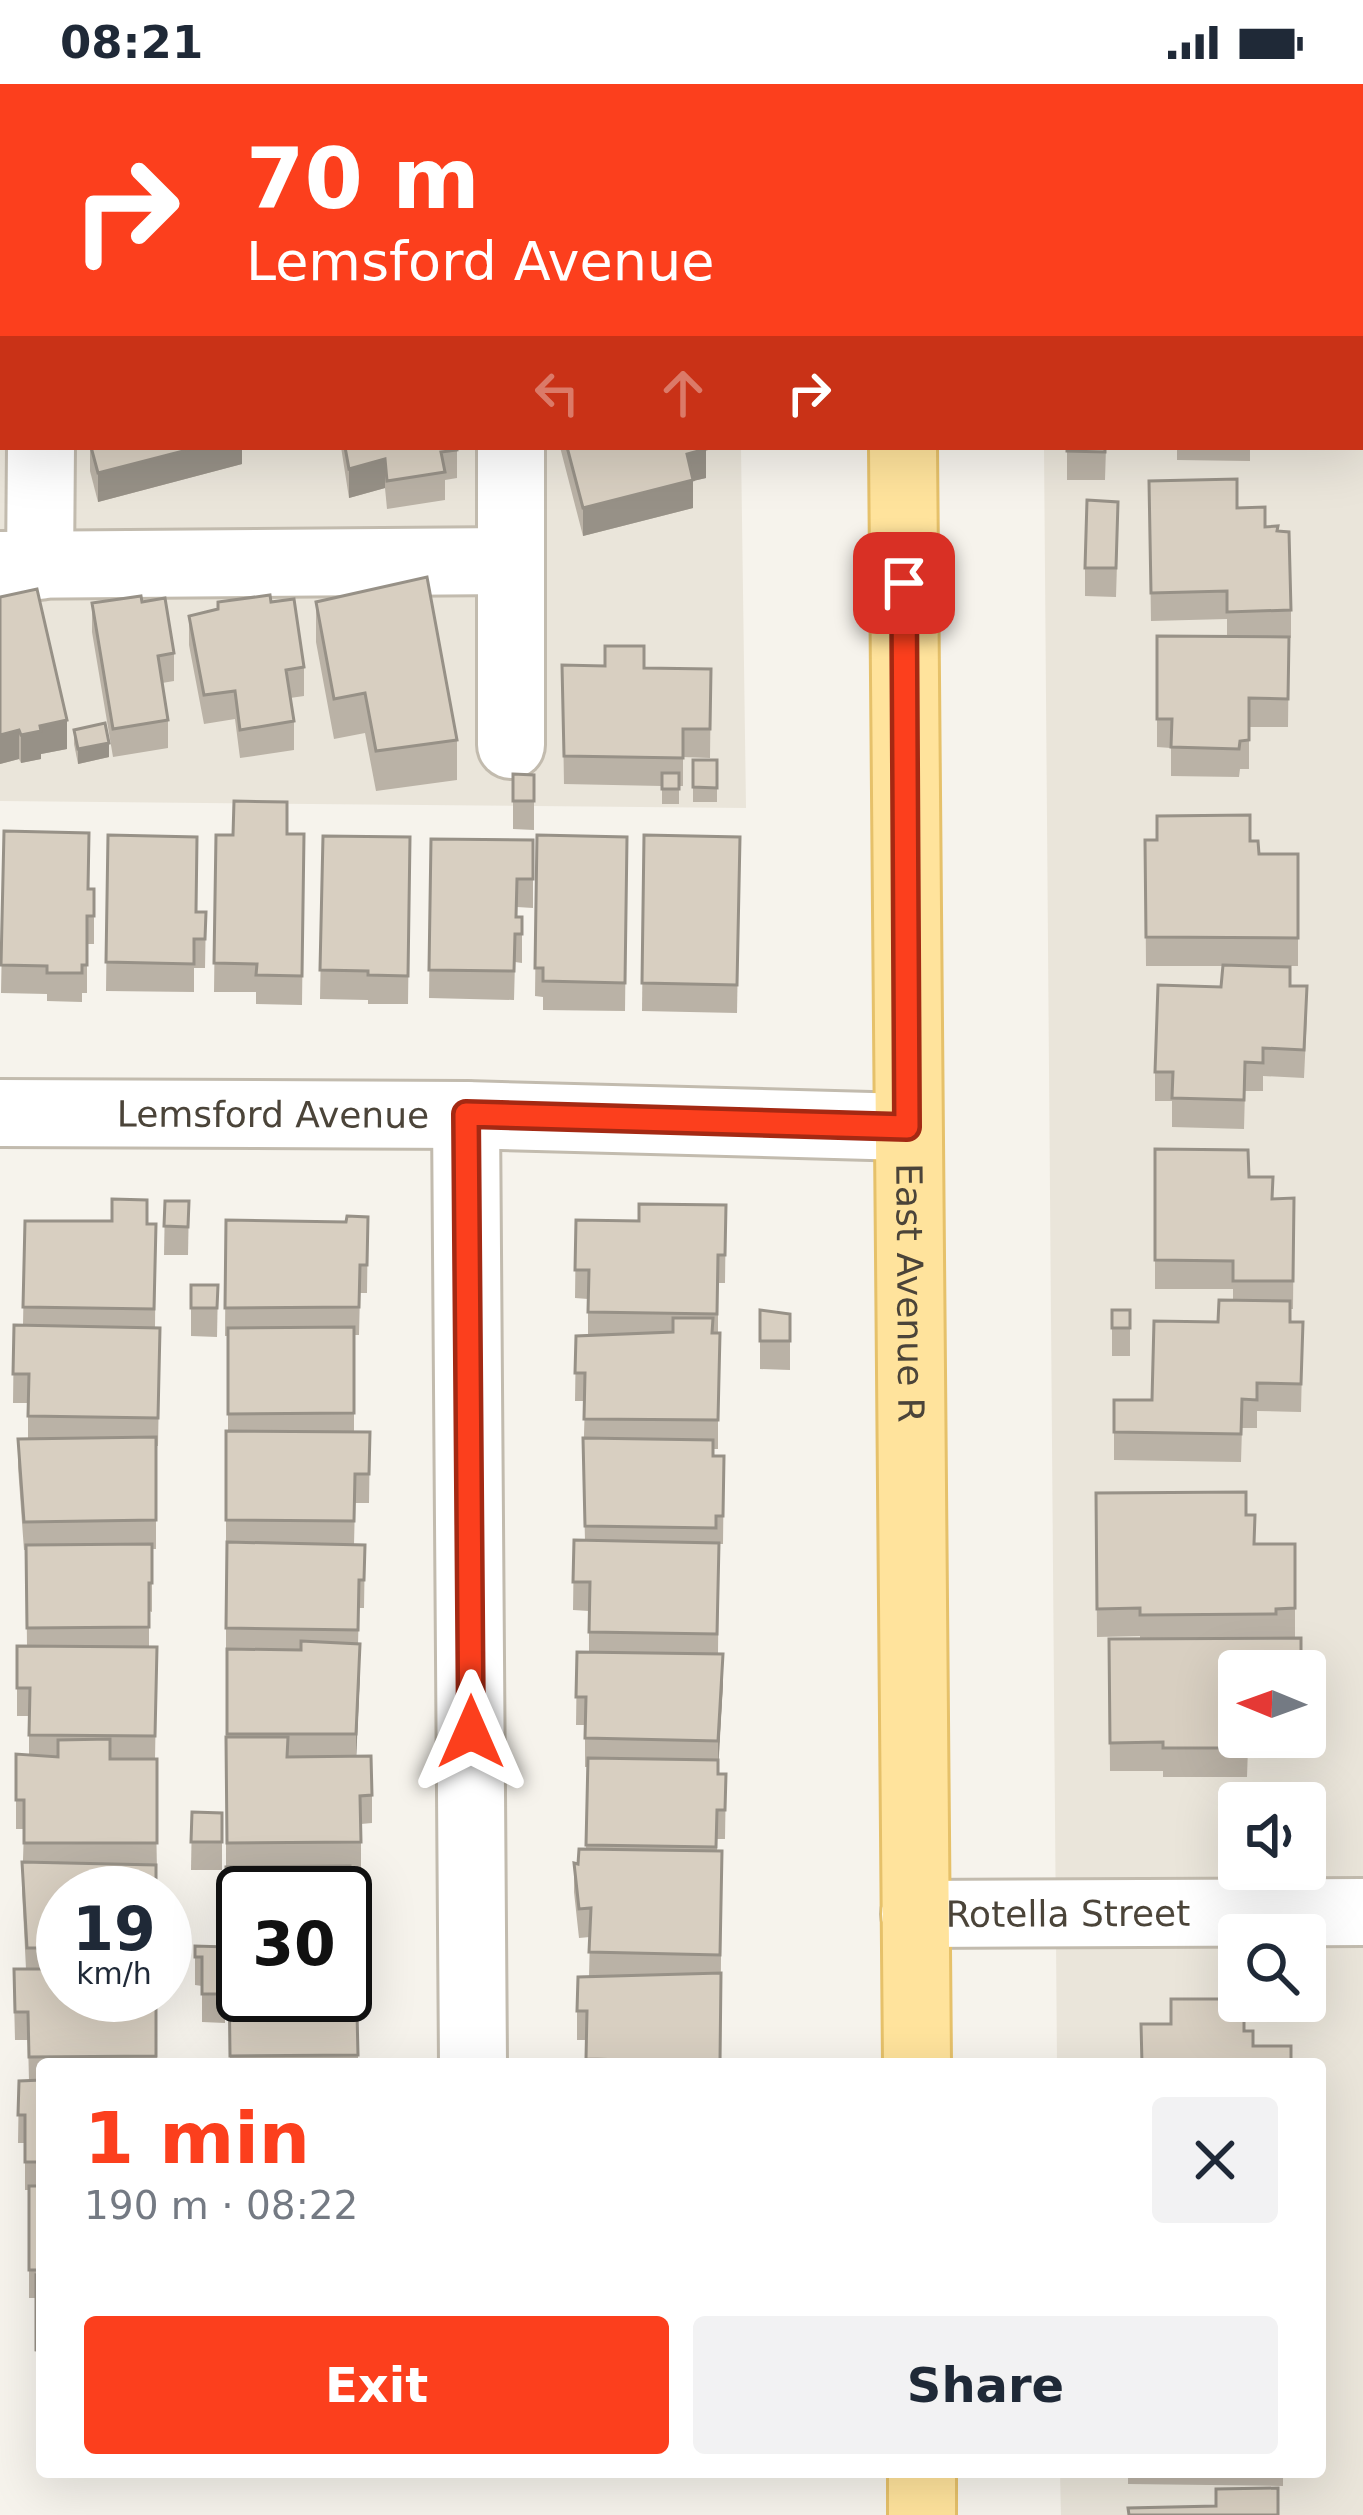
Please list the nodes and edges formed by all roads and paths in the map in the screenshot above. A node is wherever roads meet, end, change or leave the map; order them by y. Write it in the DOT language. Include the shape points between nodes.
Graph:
graph roads {
  1 [pos="40,450"];
  2 [pos="511,450"];
  3 [pos="903,450"];
  4 [pos="511,561"];
  5 [pos="20,565"];
  6 [pos="511,745"];
  7 [pos="0,1113"];
  8 [pos="466,1114"];
  9 [pos="907,1127"];
  10 [pos="1363,1912"];
  11 [pos="916,1914"];
  12 [pos="473,2058"];
  13 [pos="917,2058"];
  14 [pos="922,2478"];
  15 [pos="922,2515"];
  1 -- 5 [label="street"];
  2 -- 4 [label="street"];
  3 -- 9 [label="main road, East Avenue R"];
  4 -- 5 [label="street"];
  4 -- 6 [label="street"];
  7 -- 8 [label="street, Lemsford Avenue"];
  8 -- 9 [label="street, Lemsford Avenue"];
  8 -- 12 [label="street"];
  9 -- 11 [label="main road, East Avenue R"];
  10 -- 11 [label="street, Rotella Street"];
  11 -- 13 [label="main road, East Avenue R"];
  14 -- 15 [label="main road"];
}
